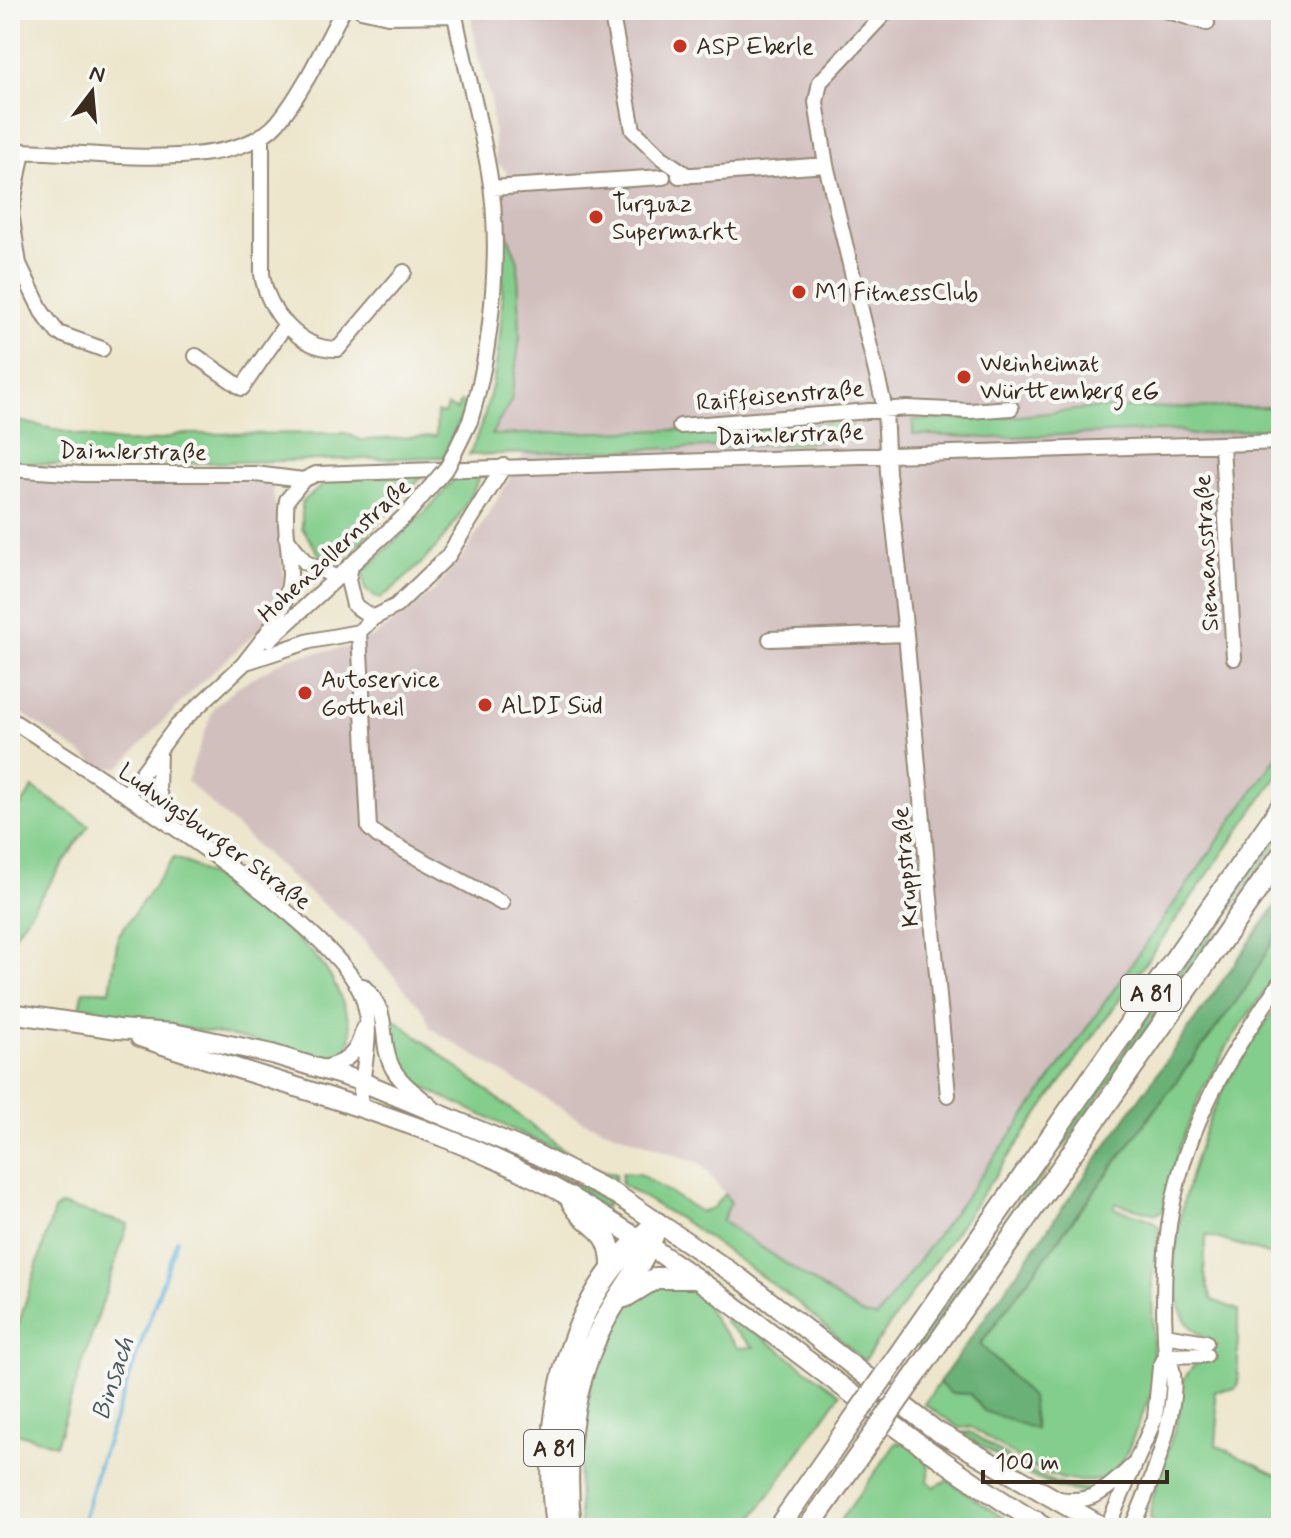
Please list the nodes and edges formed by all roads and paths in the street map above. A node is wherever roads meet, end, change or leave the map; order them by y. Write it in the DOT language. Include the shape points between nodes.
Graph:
graph roads {
  1 [pos="343,10"];
  2 [pos="361,10"];
  3 [pos="611,10"];
  4 [pos="888,10"];
  5 [pos="1165,10"];
  6 [pos="454,12"];
  7 [pos="1207,23"];
  8 [pos="262,135"];
  9 [pos="16,151"];
  10 [pos="826,165"];
  11 [pos="688,176"];
  12 [pos="492,188"];
  13 [pos="404,272"];
  14 [pos="286,324"];
  15 [pos="102,349"];
  16 [pos="196,356"];
  17 [pos="1011,408"];
  18 [pos="885,409"];
  19 [pos="680,426"];
  20 [pos="1281,442"];
  21 [pos="1222,446"];
  22 [pos="889,452"];
  23 [pos="504,466"];
  24 [pos="10,469"];
  25 [pos="888,473"];
  26 [pos="303,480"];
  27 [pos="286,537"];
  28 [pos="351,566"];
  29 [pos="337,578"];
  30 [pos="373,618"];
  31 [pos="359,632"];
  32 [pos="906,634"];
  33 [pos="770,639"];
  34 [pos="1234,658"];
  35 [pos="245,662"];
  36 [pos="10,719"];
  37 [pos="159,749"];
  38 [pos="126,795"];
  39 [pos="1281,807"];
  40 [pos="172,827"];
  41 [pos="1281,856"];
  42 [pos="502,903"];
  43 [pos="356,981"];
  44 [pos="1281,981"];
  45 [pos="10,1013"];
  46 [pos="367,1013"];
  47 [pos="118,1029"];
  48 [pos="388,1052"];
  49 [pos="320,1068"];
  50 [pos="367,1084"];
  51 [pos="948,1095"];
  52 [pos="360,1106"];
  53 [pos="435,1110"];
  54 [pos="570,1197"];
  55 [pos="657,1223"];
  56 [pos="644,1244"];
  57 [pos="612,1268"];
  58 [pos="694,1278"];
  59 [pos="618,1302"];
  60 [pos="1165,1335"];
  61 [pos="1166,1356"];
  62 [pos="1139,1459"];
  63 [pos="1048,1497"];
  64 [pos="1040,1526"];
  65 [pos="556,1528"];
  66 [pos="571,1528"];
  67 [pos="778,1528"];
  68 [pos="808,1528"];
  69 [pos="1106,1528"];
  70 [pos="1131,1528"];
  1 -- 8 [label="street" via="293,100"];
  2 -- 6 [label="street" via="388,16"];
  3 -- 11 [label="street" via="633,130"];
  4 -- 10 [label="street, Raiffeisenstraße" via="820,82 816,102"];
  5 -- 7 [label="street"];
  6 -- 12 [label="street, Hohenzollernstraße"];
  8 -- 9 [label="street" via="210,155"];
  8 -- 14 [label="street" via="262,274 265,296"];
  9 -- 15 [label="street" via="11,213 19,264 58,333"];
  10 -- 11 [label="street"];
  10 -- 18 [label="street, Raiffeisenstraße"];
  11 -- 12 [label="street"];
  12 -- 28 [label="street, Hohenzollernstraße, bridge" via="490,330 470,421 448,466 409,512"];
  13 -- 14 [label="street" via="338,349 323,349"];
  14 -- 16 [label="street" via="242,388"];
  17 -- 18 [label="street, Raiffeisenstraße"];
  18 -- 19 [label="street, Raiffeisenstraße"];
  18 -- 22 [label="street, Raiffeisenstraße"];
  20 -- 21 [label="street, Daimlerstraße"];
  21 -- 22 [label="street, Daimlerstraße"];
  21 -- 34 [label="street, Siemensstraße"];
  22 -- 23 [label="street, Daimlerstraße"];
  22 -- 25 [label="street, Raiffeisenstraße"];
  23 -- 26 [label="street, Daimlerstraße" via="345,470"];
  23 -- 30 [label="street" via="462,537 430,578"];
  24 -- 26 [label="street, Daimlerstraße" via="255,474"];
  25 -- 32 [label="street, Kruppstraße"];
  26 -- 27 [label="street" via="287,500"];
  27 -- 29 [label="street" via="305,562"];
  27 -- 35 [label="street" via="286,598"];
  28 -- 29 [label="street, Hohenzollernstraße"];
  28 -- 30 [label="street" via="348,580 354,605"];
  29 -- 35 [label="street, Hohenzollernstraße"];
  30 -- 31 [label="street"];
  31 -- 35 [label="street"];
  31 -- 42 [label="street" via="369,828"];
  32 -- 33 [label="street"];
  32 -- 51 [label="street, Kruppstraße"];
  35 -- 37 [label="street, Hohenzollernstraße"];
  36 -- 38 [label="street, Ludwigsburger Straße"];
  37 -- 38 [label="street, Hohenzollernstraße"];
  37 -- 40 [label="street" via="158,791"];
  38 -- 40 [label="street, Ludwigsburger Straße"];
  39 -- 67 [label="highway, A 81, bridge"];
  40 -- 43 [label="street, Ludwigsburger Straße" via="268,897"];
  41 -- 68 [label="highway, A 81, bridge"];
  43 -- 46 [label="street, Ludwigsburger Straße"];
  43 -- 48 [label="street" via="377,1004"];
  44 -- 60 [label="street" via="1204,1103 1185,1153 1163,1264"];
  45 -- 47 [label="main road"];
  46 -- 49 [label="street" via="352,1056"];
  46 -- 50 [label="street, Ludwigsburger Straße"];
  47 -- 49 [label="main road" via="197,1037"];
  47 -- 52 [label="main road"];
  48 -- 50 [label="street, Ludwigsburger Straße"];
  48 -- 53 [label="street" via="397,1076"];
  49 -- 50 [label="main road"];
  50 -- 52 [label="street, Ludwigsburger Straße"];
  50 -- 53 [label="main road"];
  52 -- 54 [label="main road" via="505,1164"];
  53 -- 55 [label="main road" via="557,1164"];
  54 -- 56 [label="main road"];
  54 -- 57 [label="highway" via="575,1209 606,1236"];
  55 -- 56 [label="highway"];
  55 -- 63 [label="main road" via="766,1297 935,1430"];
  56 -- 57 [label="highway, A 81"];
  56 -- 58 [label="main road"];
  56 -- 59 [label="highway, A 81"];
  57 -- 65 [label="highway, A 81" via="577,1329 562,1369 554,1449"];
  58 -- 59 [label="highway, A 81" via="656,1278"];
  58 -- 64 [label="main road" via="907,1436"];
  59 -- 66 [label="highway, A 81" via="602,1326 580,1382 568,1474"];
  60 -- 61 [label="street"];
  60 -- 61 [label="street" via="1206,1348"];
  61 -- 62 [label="street"];
  61 -- 70 [label="street" via="1173,1369 1168,1422"];
  62 -- 63 [label="street" via="1096,1497"];
  62 -- 69 [label="street"];
  63 -- 69 [label="main road"];
}
